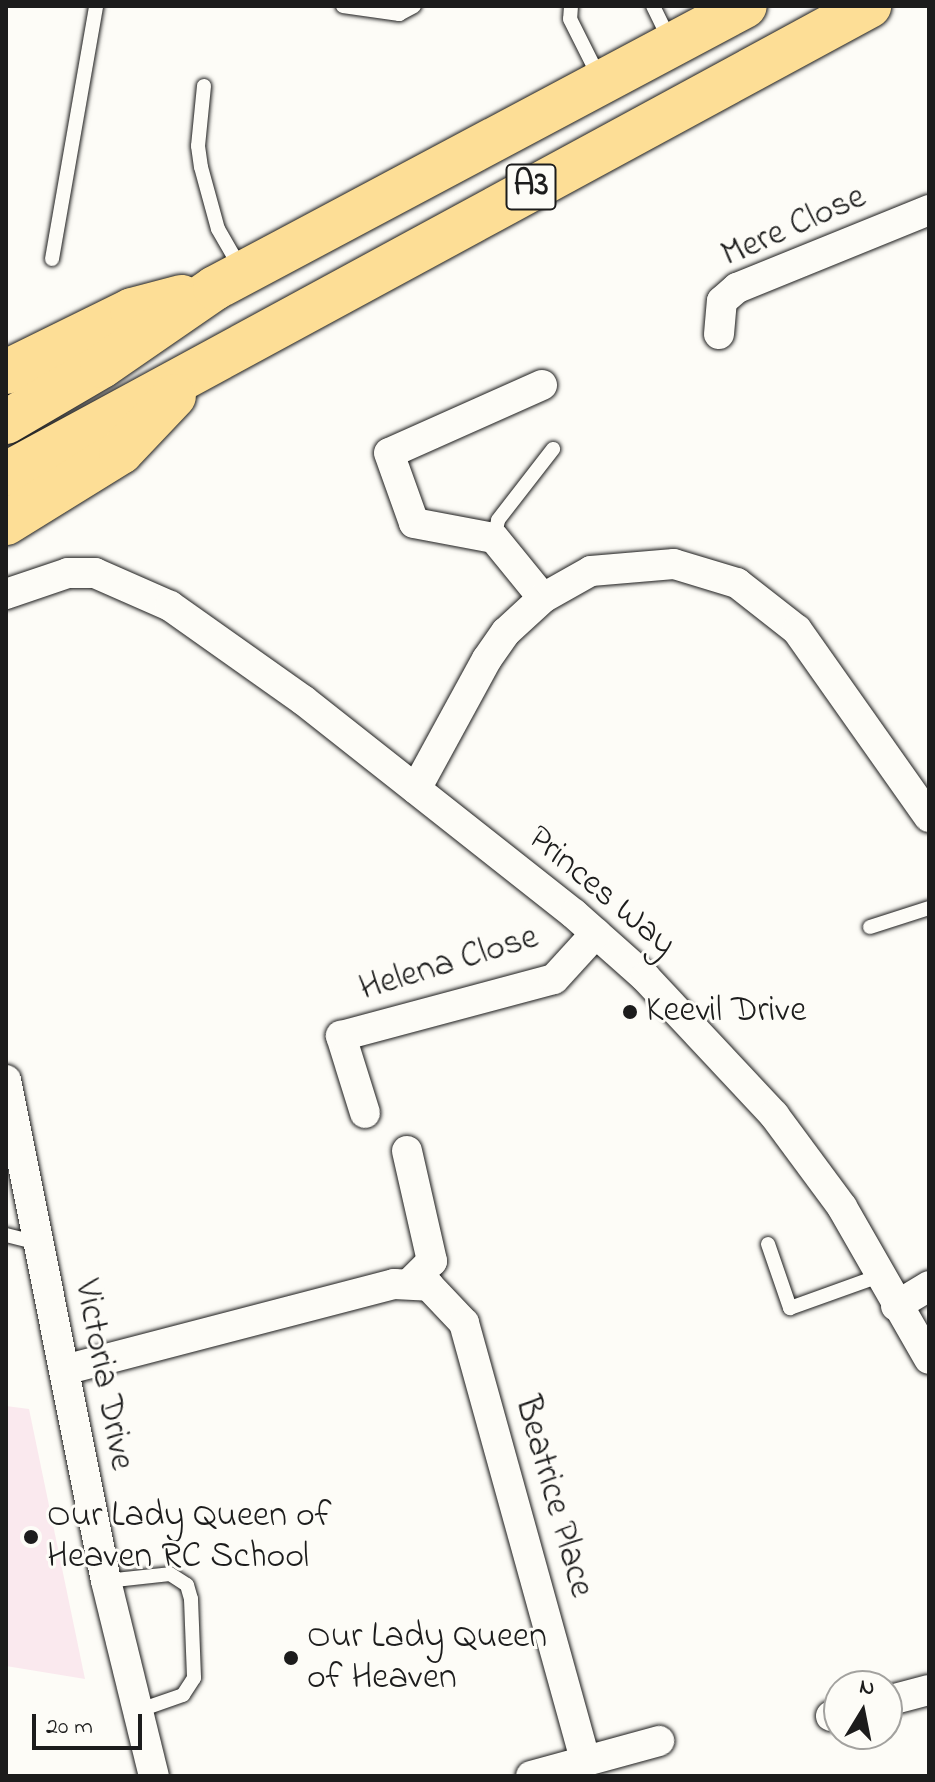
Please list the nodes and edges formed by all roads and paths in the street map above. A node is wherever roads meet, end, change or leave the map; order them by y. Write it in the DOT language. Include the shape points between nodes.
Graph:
graph roads {
  1 [pos="96,6"];
  2 [pos="343,6"];
  3 [pos="414,6"];
  4 [pos="571,6"];
  5 [pos="653,6"];
  6 [pos="745,6"];
  7 [pos="869,6"];
  8 [pos="672,45"];
  9 [pos="602,82"];
  10 [pos="204,86"];
  11 [pos="929,210"];
  12 [pos="52,259"];
  13 [pos="229,280"];
  14 [pos="719,334"];
  15 [pos="6,372"];
  16 [pos="195,374"];
  17 [pos="542,385"];
  18 [pos="6,422"];
  19 [pos="553,449"];
  20 [pos="6,474"];
  21 [pos="6,523"];
  22 [pos="494,538"];
  23 [pos="6,594"];
  24 [pos="543,598"];
  25 [pos="416,789"];
  26 [pos="929,817"];
  27 [pos="929,908"];
  28 [pos="870,927"];
  29 [pos="596,933"];
  30 [pos="6,1080"];
  31 [pos="365,1113"];
  32 [pos="407,1151"];
  33 [pos="6,1235"];
  34 [pos="38,1243"];
  35 [pos="768,1244"];
  36 [pos="879,1276"];
  37 [pos="410,1283"];
  38 [pos="929,1286"];
  39 [pos="896,1306"];
  40 [pos="929,1359"];
  41 [pos="64,1370"];
  42 [pos="106,1581"];
  43 [pos="929,1690"];
  44 [pos="903,1697"];
  45 [pos="137,1711"];
  46 [pos="659,1741"];
  47 [pos="585,1760"];
  48 [pos="154,1776"];
  49 [pos="531,1776"];
  1 -- 12 [label="lane"];
  2 -- 3 [label="lane" via="399,14"];
  4 -- 9 [label="lane" via="570,19"];
  5 -- 8 [label="lane"];
  6 -- 8 [label="highway, A3"];
  7 -- 16 [label="highway, A3" via="285,319"];
  8 -- 9 [label="highway, A3"];
  9 -- 13 [label="highway, A3"];
  10 -- 13 [label="lane" via="198,146"];
  11 -- 14 [label="street, Mere Close" via="737,288 722,301"];
  13 -- 15 [label="highway, A3" via="132,310"];
  13 -- 18 [label="highway, A3" via="102,366"];
  16 -- 20 [label="highway, A3"];
  16 -- 21 [label="highway, A3" via="121,452"];
  17 -- 22 [label="street" via="389,453 414,523"];
  19 -- 22 [label="lane" via="498,520"];
  22 -- 24 [label="street"];
  23 -- 25 [label="street, Princes Way" via="68,573 95,573 124,583 170,606"];
  24 -- 25 [label="street" via="506,632 487,659"];
  24 -- 26 [label="street" via="591,571 674,564 737,583 797,630"];
  25 -- 29 [label="street, Princes Way"];
  27 -- 28 [label="lane"];
  29 -- 31 [label="street, Helena Close" via="554,979 341,1036"];
  29 -- 36 [label="street, Princes Way" via="715,1048 774,1115 842,1207"];
  30 -- 34 [label="street, Victoria Drive"];
  32 -- 37 [label="street" via="432,1261"];
  33 -- 34 [label="lane"];
  34 -- 41 [label="street, Victoria Drive"];
  35 -- 36 [label="lane" via="790,1308"];
  36 -- 39 [label="street, Princes Way"];
  37 -- 41 [label="street"];
  37 -- 47 [label="street, Beatrice Place" via="429,1286 464,1323"];
  38 -- 39 [label="street"];
  39 -- 40 [label="street, Princes Way"];
  41 -- 42 [label="street, Victoria Drive"];
  42 -- 45 [label="street, Victoria Drive"];
  42 -- 45 [label="lane" via="170,1574 187,1585 191,1599 194,1678 183,1695"];
  43 -- 44 [label="street"];
  45 -- 48 [label="street, Victoria Drive"];
  46 -- 47 [label="street"];
  47 -- 49 [label="street"];
}
